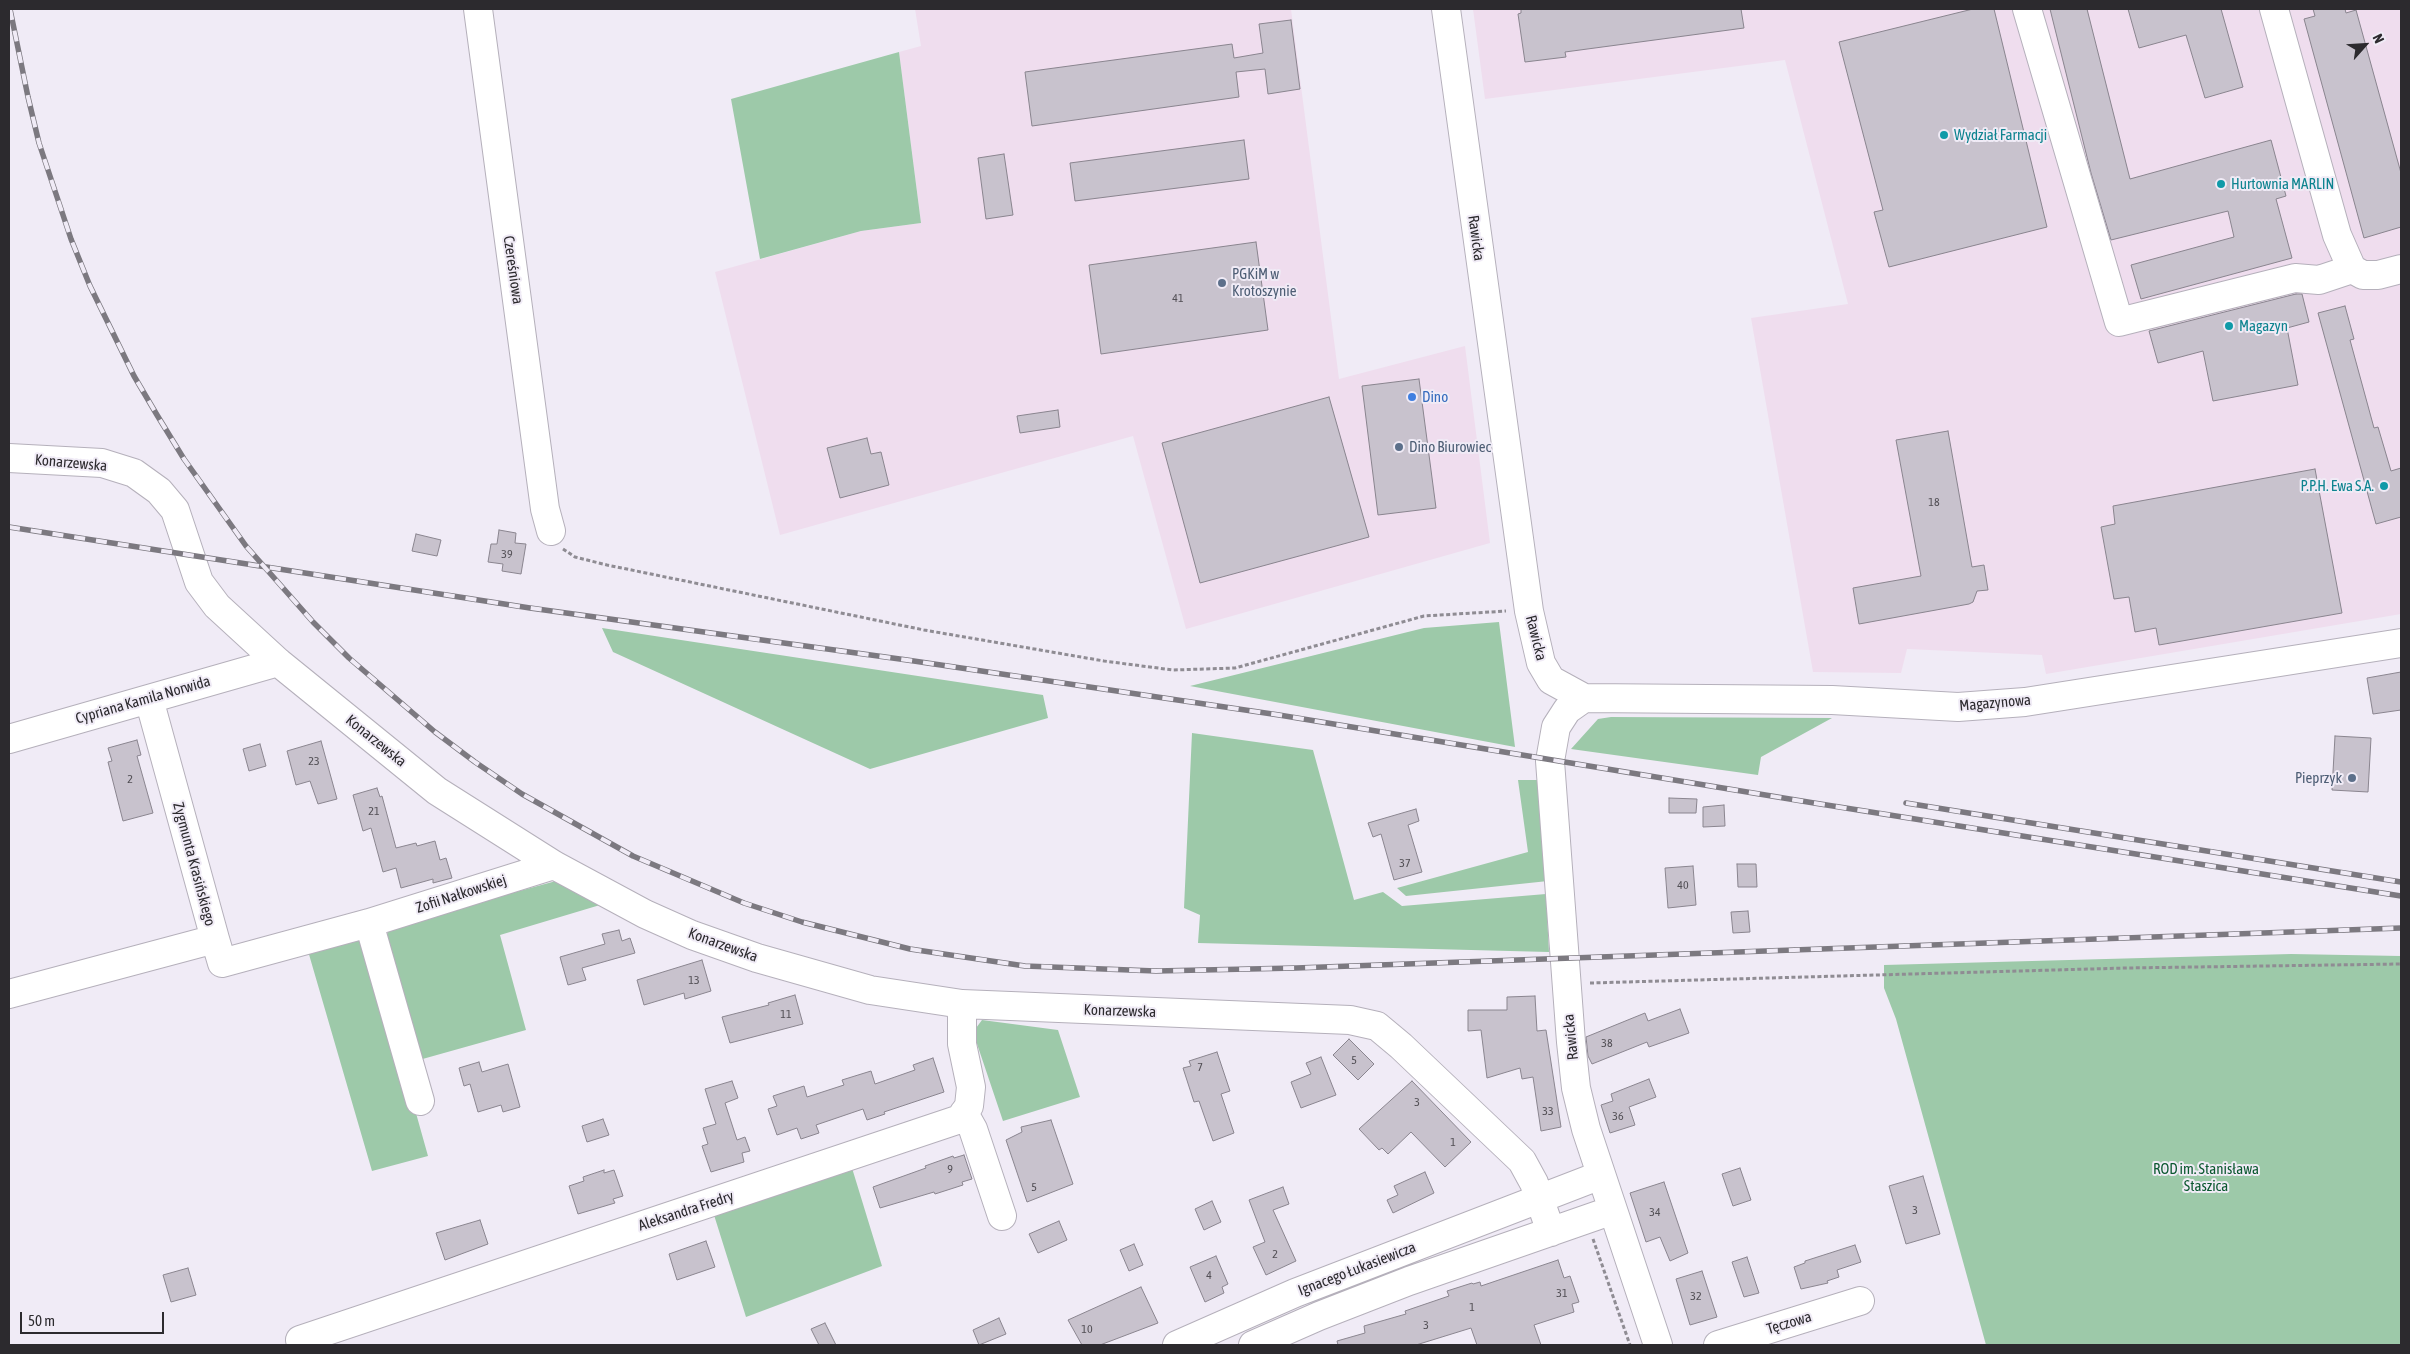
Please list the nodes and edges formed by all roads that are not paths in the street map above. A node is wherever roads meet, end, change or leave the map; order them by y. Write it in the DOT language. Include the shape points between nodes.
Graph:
graph roads {
  1 [pos="478,9"];
  2 [pos="1446,9"];
  3 [pos="2027,9"];
  4 [pos="2274,9"];
  5 [pos="2352,268"];
  6 [pos="2401,269"];
  7 [pos="9,458"];
  8 [pos="551,531"];
  9 [pos="2401,643"];
  10 [pos="278,662"];
  11 [pos="1584,698"];
  12 [pos="149,699"];
  13 [pos="9,738"];
  14 [pos="554,865"];
  15 [pos="369,923"];
  16 [pos="219,951"];
  17 [pos="9,994"];
  18 [pos="962,1004"];
  19 [pos="420,1101"];
  20 [pos="964,1113"];
  21 [pos="1601,1175"];
  22 [pos="1540,1199"];
  23 [pos="1613,1210"];
  24 [pos="1002,1216"];
  25 [pos="1551,1232"];
  26 [pos="1295,1293"];
  27 [pos="1860,1301"];
  28 [pos="1308,1321"];
  29 [pos="300,1340"];
  30 [pos="1177,1345"];
  31 [pos="1253,1345"];
  32 [pos="1658,1345"];
  33 [pos="1718,1345"];
  1 -- 8 [label="street, Czereśniowa" via="544,509"];
  2 -- 11 [label="street, Rawicka" via="1529,611 1541,663 1551,680"];
  3 -- 5 [label="street" via="2120,322 2295,278 2319,280"];
  4 -- 5 [label="street" via="2337,235"];
  5 -- 6 [label="street" via="2363,275"];
  7 -- 10 [label="street, Konarzewska" via="102,463 134,473 159,491 175,510 199,582 217,606"];
  9 -- 11 [label="street, Magazynowa" via="2025,702 1958,707 1832,700"];
  10 -- 12 [label="street, Cypriana Kamila Norwida"];
  10 -- 14 [label="street, Konarzewska" via="437,790"];
  11 -- 21 [label="street, Rawicka" via="1567,710 1556,727 1550,761 1570,1042 1576,1088"];
  12 -- 13 [label="street, Cypriana Kamila Norwida"];
  12 -- 16 [label="street, Zygmunta Krasińskiego"];
  14 -- 15 [label="street, Zofii Nałkowskiej"];
  14 -- 18 [label="street, Konarzewska" via="645,914 757,958 870,990"];
  15 -- 16 [label="street, Zofii Nałkowskiej"];
  15 -- 19 [label="street"];
  16 -- 17 [label="street, Zygmunta Krasińskiego"];
  18 -- 20 [label="street" via="962,1044 971,1087 969,1106"];
  18 -- 22 [label="street, Konarzewska" via="1350,1020 1377,1026 1522,1161"];
  20 -- 24 [label="street" via="973,1129"];
  20 -- 29 [label="street, Aleksandra Fredry" via="960,1119"];
  21 -- 22 [label="street, Ignacego Łukasiewicza"];
  21 -- 23 [label="street, Rawicka"];
  22 -- 25 [label="street"];
  22 -- 26 [label="street, Ignacego Łukasiewicza"];
  23 -- 25 [label="street, Ignacego Łukasiewicza"];
  23 -- 32 [label="street, Rawicka"];
  25 -- 28 [label="street, Ignacego Łukasiewicza" via="1409,1281"];
  26 -- 28 [label="street"];
  26 -- 30 [label="street, Ignacego Łukasiewicza"];
  27 -- 33 [label="street, Tęczowa"];
  28 -- 31 [label="street, Ignacego Łukasiewicza"];
}
